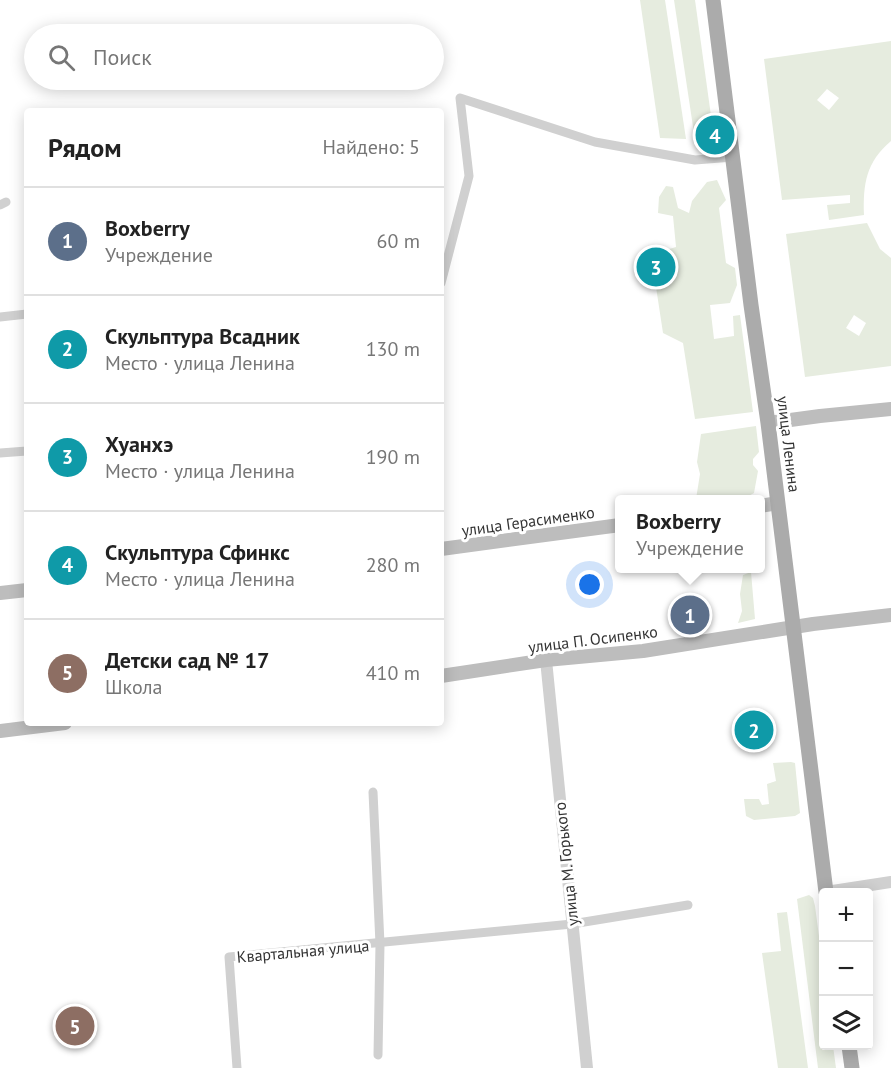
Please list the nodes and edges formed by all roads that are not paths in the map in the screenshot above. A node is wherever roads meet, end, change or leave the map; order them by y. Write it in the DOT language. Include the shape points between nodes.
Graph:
graph roads {
  1 [pos="712,0"];
  2 [pos="733,157"];
  3 [pos="444,272"];
  4 [pos="24,314"];
  5 [pos="0,317"];
  6 [pos="891,410"];
  7 [pos="768,423"];
  8 [pos="24,451"];
  9 [pos="0,453"];
  10 [pos="778,503"];
  11 [pos="765,505"];
  12 [pos="615,526"];
  13 [pos="444,549"];
  14 [pos="24,590"];
  15 [pos="0,593"];
  16 [pos="891,615"];
  17 [pos="794,628"];
  18 [pos="546,660"];
  19 [pos="444,675"];
  20 [pos="41,726"];
  21 [pos="0,731"];
  22 [pos="373,792"];
  23 [pos="891,882"];
  24 [pos="825,888"];
  25 [pos="852,888"];
  26 [pos="688,905"];
  27 [pos="572,924"];
  28 [pos="380,944"];
  29 [pos="850,1050"];
  30 [pos="378,1055"];
  31 [pos="237,1068"];
  32 [pos="587,1068"];
  33 [pos="852,1068"];
  1 -- 2 [label="main road, улица Ленина"];
  2 -- 3 [label="street" via="695,160 595,142 460,98 469,176"];
  2 -- 7 [label="main road, улица Ленина"];
  4 -- 5 [label="street"];
  6 -- 7 [label="main road"];
  7 -- 10 [label="main road, улица Ленина"];
  8 -- 9 [label="street"];
  10 -- 11 [label="main road"];
  10 -- 17 [label="main road, улица Ленина"];
  12 -- 13 [label="main road, улица Герасименко"];
  14 -- 15 [label="main road"];
  16 -- 17 [label="main road, улица П. Осипенко"];
  17 -- 18 [label="main road, улица П. Осипенко" via="643,651"];
  17 -- 24 [label="main road, улица Ленина"];
  18 -- 19 [label="main road, улица П. Осипенко"];
  18 -- 27 [label="street, улица М. Горького"];
  20 -- 21 [label="main road"];
  22 -- 28 [label="street, Квартальная улица"];
  23 -- 25 [label="street"];
  26 -- 27 [label="street, Квартальная улица"];
  27 -- 28 [label="street, Квартальная улица"];
  27 -- 32 [label="street, улица М. Горького"];
  28 -- 30 [label="street"];
  28 -- 31 [label="street, Квартальная улица" via="229,957"];
  29 -- 33 [label="main road"];
}
